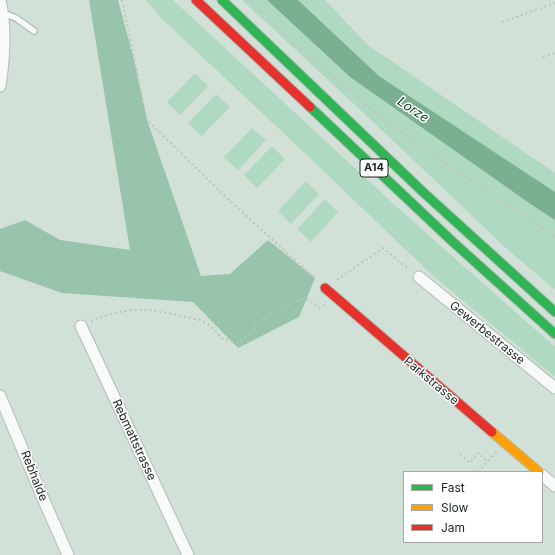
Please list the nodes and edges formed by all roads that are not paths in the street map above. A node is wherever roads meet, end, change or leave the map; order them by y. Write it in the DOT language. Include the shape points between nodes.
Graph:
graph roads {
  1 [pos="0,0"];
  2 [pos="196,0"];
  3 [pos="222,0"];
  4 [pos="3,13"];
  5 [pos="34,31"];
  6 [pos="0,86"];
  7 [pos="419,277"];
  8 [pos="325,288"];
  9 [pos="555,312"];
  10 [pos="81,326"];
  11 [pos="555,334"];
  12 [pos="555,388"];
  13 [pos="0,396"];
  14 [pos="538,471"];
  15 [pos="543,475"];
  16 [pos="555,486"];
  17 [pos="68,555"];
  18 [pos="188,555"];
  1 -- 4 [label="street"];
  2 -- 11 [label="main road, A14" via="453,242"];
  3 -- 9 [label="main road, A14" via="423,192"];
  4 -- 5 [label="lane" via="16,18"];
  4 -- 6 [label="street"];
  7 -- 12 [label="street, Gewerbestrasse"];
  8 -- 14 [label="main road, Parkstrasse"];
  10 -- 18 [label="street, Rebmattstrasse"];
  13 -- 17 [label="street, Rebhalde"];
  15 -- 16 [label="street"];
}
